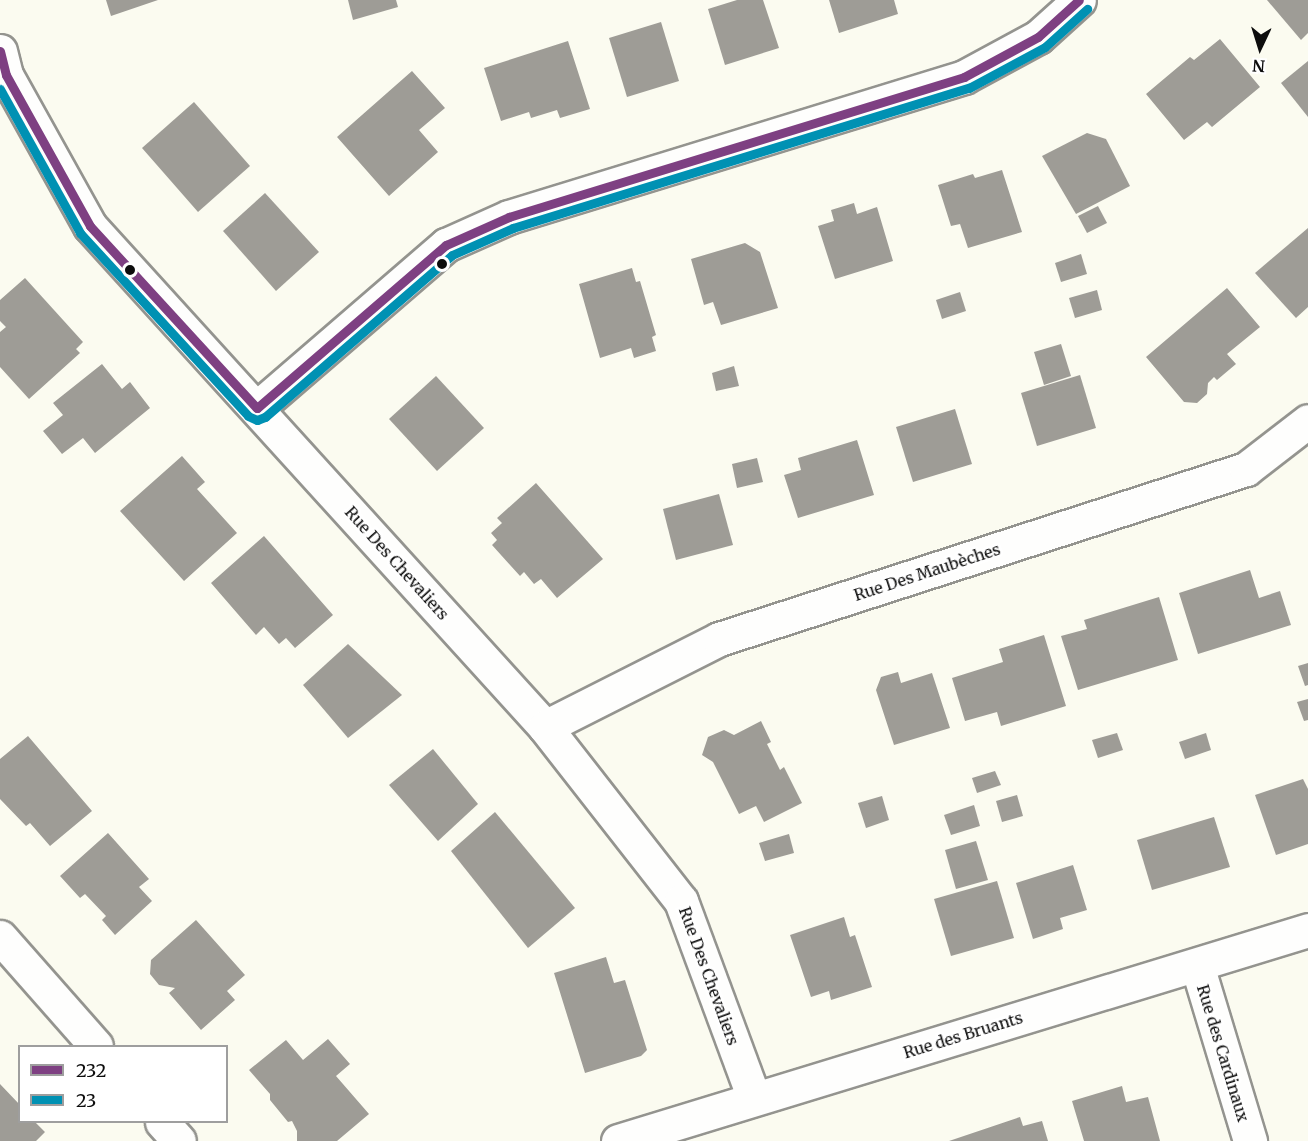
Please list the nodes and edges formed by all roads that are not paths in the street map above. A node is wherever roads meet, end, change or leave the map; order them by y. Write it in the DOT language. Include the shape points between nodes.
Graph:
graph roads {
  1 [pos="1079,0"];
  2 [pos="0,51"];
  3 [pos="257,408"];
  4 [pos="1308,421"];
  5 [pos="545,727"];
  6 [pos="1308,930"];
  7 [pos="0,937"];
  8 [pos="1197,964"];
  9 [pos="94,1045"];
  10 [pos="754,1098"];
  11 [pos="163,1123"];
  12 [pos="179,1141"];
  13 [pos="618,1141"];
  14 [pos="1250,1141"];
  1 -- 3 [label="street" via="1038,37 964,77 509,217 446,246"];
  2 -- 3 [label="street, Rue Des Chevaliers" via="6,75 90,226"];
  3 -- 5 [label="street, Rue Des Chevaliers"];
  4 -- 5 [label="street, Rue Des Maubèches" via="1246,469 719,639"];
  5 -- 10 [label="street, Rue Des Chevaliers" via="681,901"];
  6 -- 8 [label="street, Rue des Bruants"];
  7 -- 9 [label="street"];
  8 -- 10 [label="street, Rue des Bruants"];
  8 -- 14 [label="street, Rue des Cardinaux"];
  10 -- 13 [label="street, Rue des Bruants"];
  11 -- 12 [label="street"];
}
